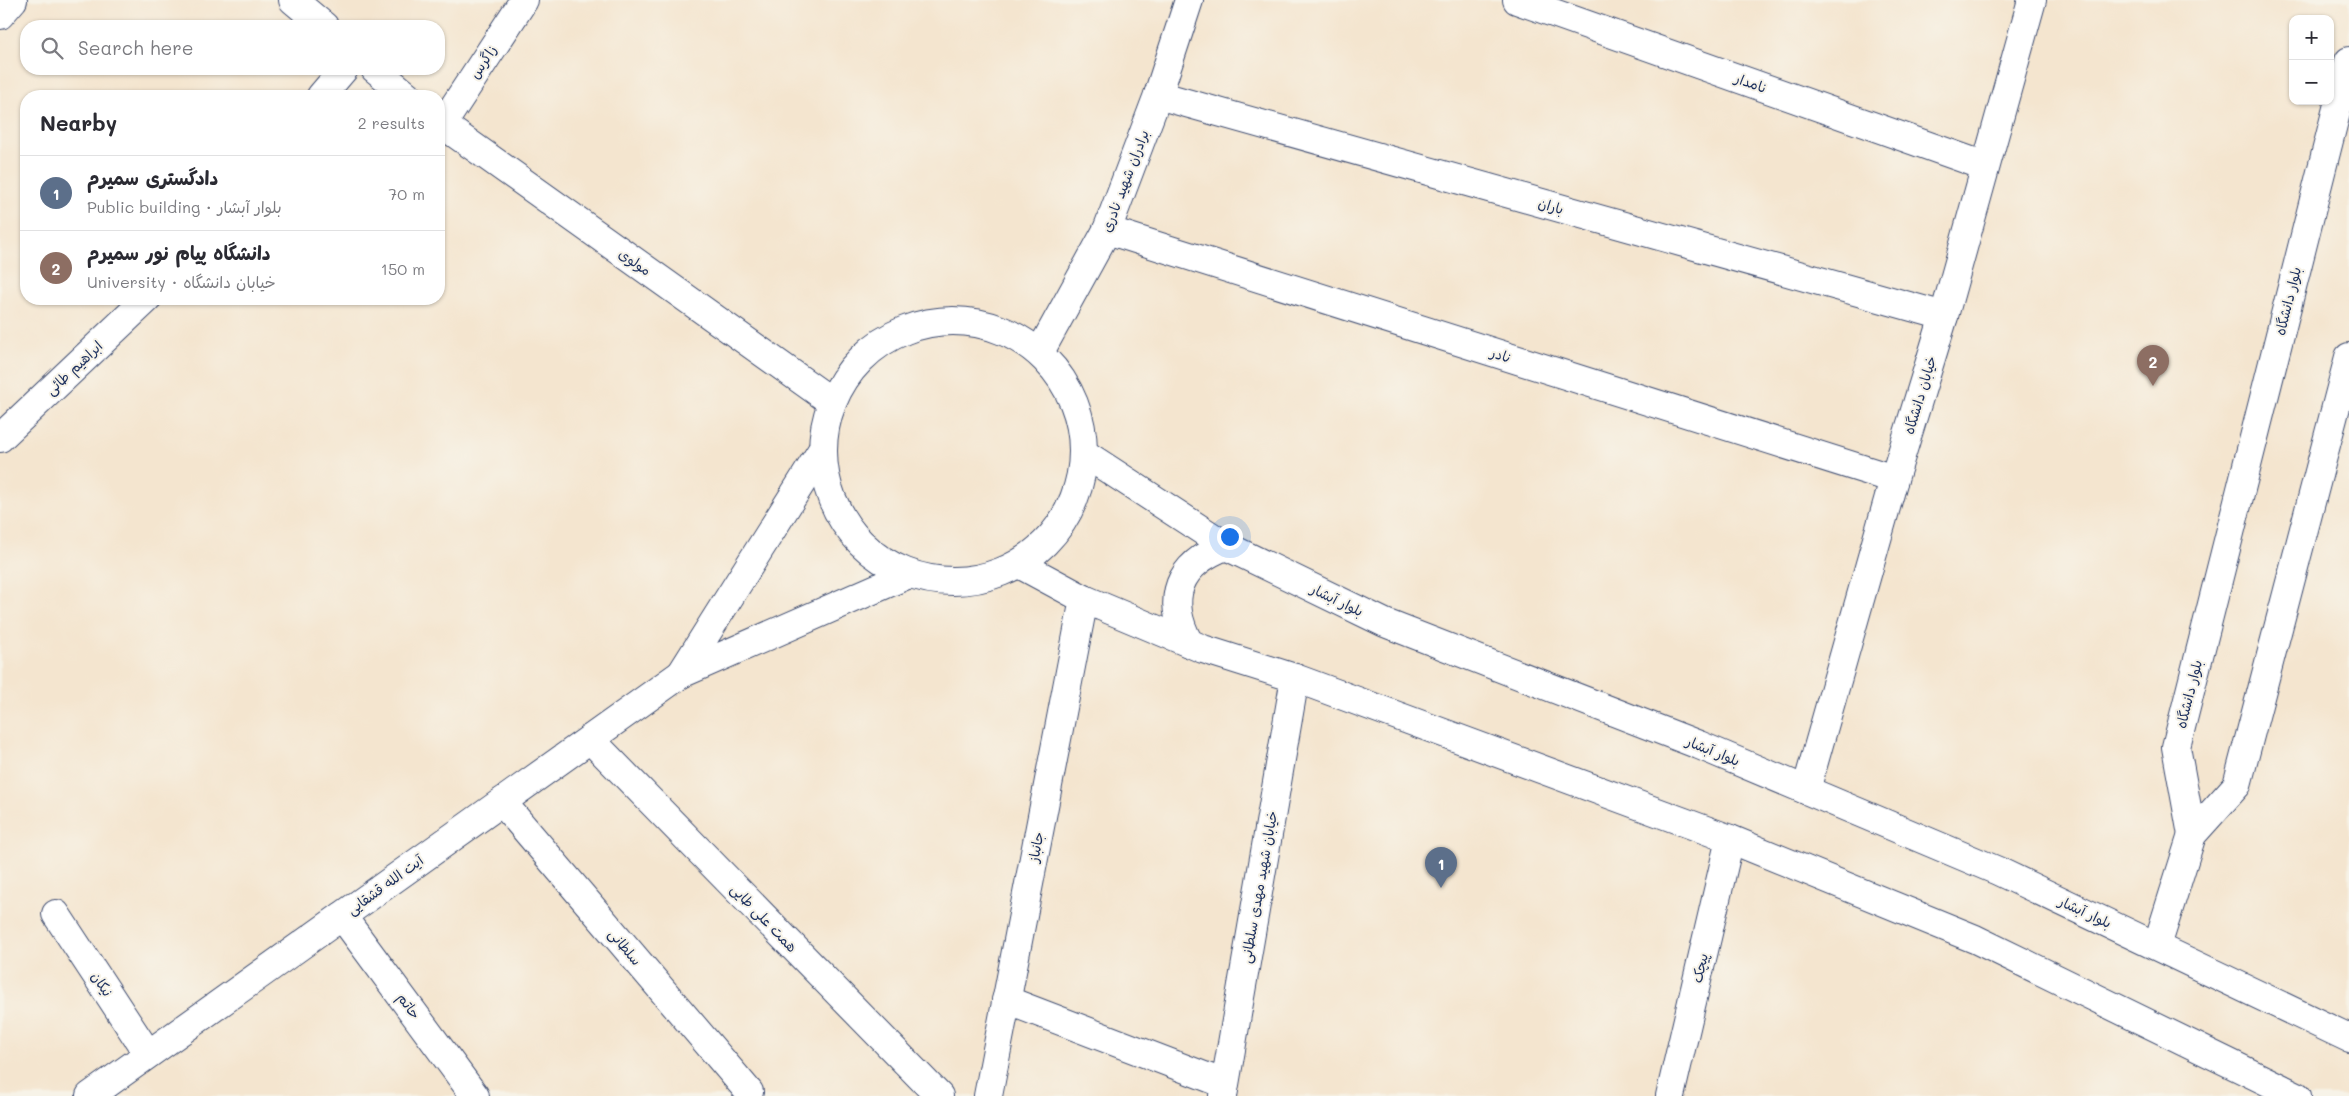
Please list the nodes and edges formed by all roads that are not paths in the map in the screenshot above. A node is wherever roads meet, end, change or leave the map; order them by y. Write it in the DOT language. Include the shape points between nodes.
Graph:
graph roads {
  1 [pos="13,0"];
  2 [pos="293,0"];
  3 [pos="524,0"];
  4 [pos="1189,0"];
  5 [pos="1517,0"];
  6 [pos="2032,0"];
  7 [pos="0,15"];
  8 [pos="317,20"];
  9 [pos="2349,61"];
  10 [pos="339,75"];
  11 [pos="383,75"];
  12 [pos="326,90"];
  13 [pos="401,90"];
  14 [pos="1158,95"];
  15 [pos="445,117"];
  16 [pos="445,126"];
  17 [pos="1985,166"];
  18 [pos="1107,230"];
  19 [pos="141,305"];
  20 [pos="1944,316"];
  21 [pos="1040,352"];
  22 [pos="2349,357"];
  23 [pos="832,402"];
  24 [pos="0,438"];
  25 [pos="822,450"];
  26 [pos="1085,454"];
  27 [pos="1894,479"];
  28 [pos="1226,546"];
  29 [pos="1019,564"];
  30 [pos="909,574"];
  31 [pos="1084,599"];
  32 [pos="1189,643"];
  33 [pos="681,674"];
  34 [pos="1295,678"];
  35 [pos="590,739"];
  36 [pos="1806,790"];
  37 [pos="502,802"];
  38 [pos="2192,835"];
  39 [pos="1730,839"];
  40 [pos="56,914"];
  41 [pos="342,916"];
  42 [pos="2157,946"];
  43 [pos="1006,1000"];
  44 [pos="2349,1038"];
  45 [pos="148,1054"];
  46 [pos="1224,1090"];
  47 [pos="749,1092"];
  48 [pos="90,1096"];
  49 [pos="475,1096"];
  50 [pos="939,1096"];
  51 [pos="988,1096"];
  52 [pos="1670,1096"];
  53 [pos="2297,1096"];
  1 -- 7 [label="street"];
  2 -- 8 [label="street"];
  3 -- 15 [label="street, زاگرس"];
  4 -- 14 [label="street, برادران شهید نادری"];
  5 -- 17 [label="street, نامدار"];
  6 -- 17 [label="street, خیابان دانشگاه"];
  9 -- 38 [label="street, بلوار دانشگاه" via="2176,747"];
  10 -- 12 [label="street"];
  11 -- 13 [label="street"];
  14 -- 18 [label="street, برادران شهید نادری"];
  14 -- 20 [label="street, باران"];
  16 -- 23 [label="street, مولوی"];
  17 -- 20 [label="street, خیابان دانشگاه"];
  18 -- 21 [label="street, برادران شهید نادری"];
  18 -- 27 [label="street, نادر"];
  19 -- 24 [label="street, ابراهیم طائی"];
  20 -- 27 [label="street, خیابان دانشگاه"];
  21 -- 23 [label="street" via="1005,331 964,321 923,324 885,340 853,366"];
  21 -- 26 [label="street" via="1064,381 1080,416"];
  22 -- 38 [label="street" via="2236,785"];
  23 -- 25 [label="street"];
  25 -- 30 [label="street" via="829,490 846,525 874,554"];
  25 -- 33 [label="street"];
  26 -- 28 [label="street, بلوار آبشار"];
  26 -- 29 [label="street" via="1076,497 1053,535"];
  27 -- 36 [label="street, خیابان دانشگاه"];
  28 -- 32 [label="street" via="1206,554 1190,567 1180,584 1177,604 1180,625"];
  28 -- 36 [label="street, بلوار آبشار" via="1385,623"];
  29 -- 30 [label="street" via="984,578 946,581"];
  29 -- 31 [label="street"];
  30 -- 33 [label="street"];
  31 -- 32 [label="street"];
  31 -- 43 [label="street, جانباز"];
  32 -- 34 [label="street"];
  33 -- 35 [label="street, آیت الله قشقایی"];
  34 -- 39 [label="street"];
  34 -- 46 [label="street, خیابان شهید مهدی سلطانی"];
  35 -- 37 [label="street, آیت الله قشقایی"];
  35 -- 50 [label="street, همت علی طایی"];
  36 -- 42 [label="street, بلوار آبشار" via="1998,871"];
  37 -- 41 [label="street, آیت الله قشقایی"];
  37 -- 47 [label="street, سلطانی"];
  38 -- 42 [label="street"];
  39 -- 52 [label="street, پیچک"];
  39 -- 53 [label="street" via="1975,939"];
  40 -- 45 [label="street, نیکان"];
  41 -- 45 [label="street, آیت الله قشقایی"];
  41 -- 49 [label="street, حاتم"];
  42 -- 44 [label="street, بلوار آبشار"];
  43 -- 46 [label="street"];
  43 -- 51 [label="street, جانباز"];
  45 -- 48 [label="street, آیت الله قشقایی"];
}
